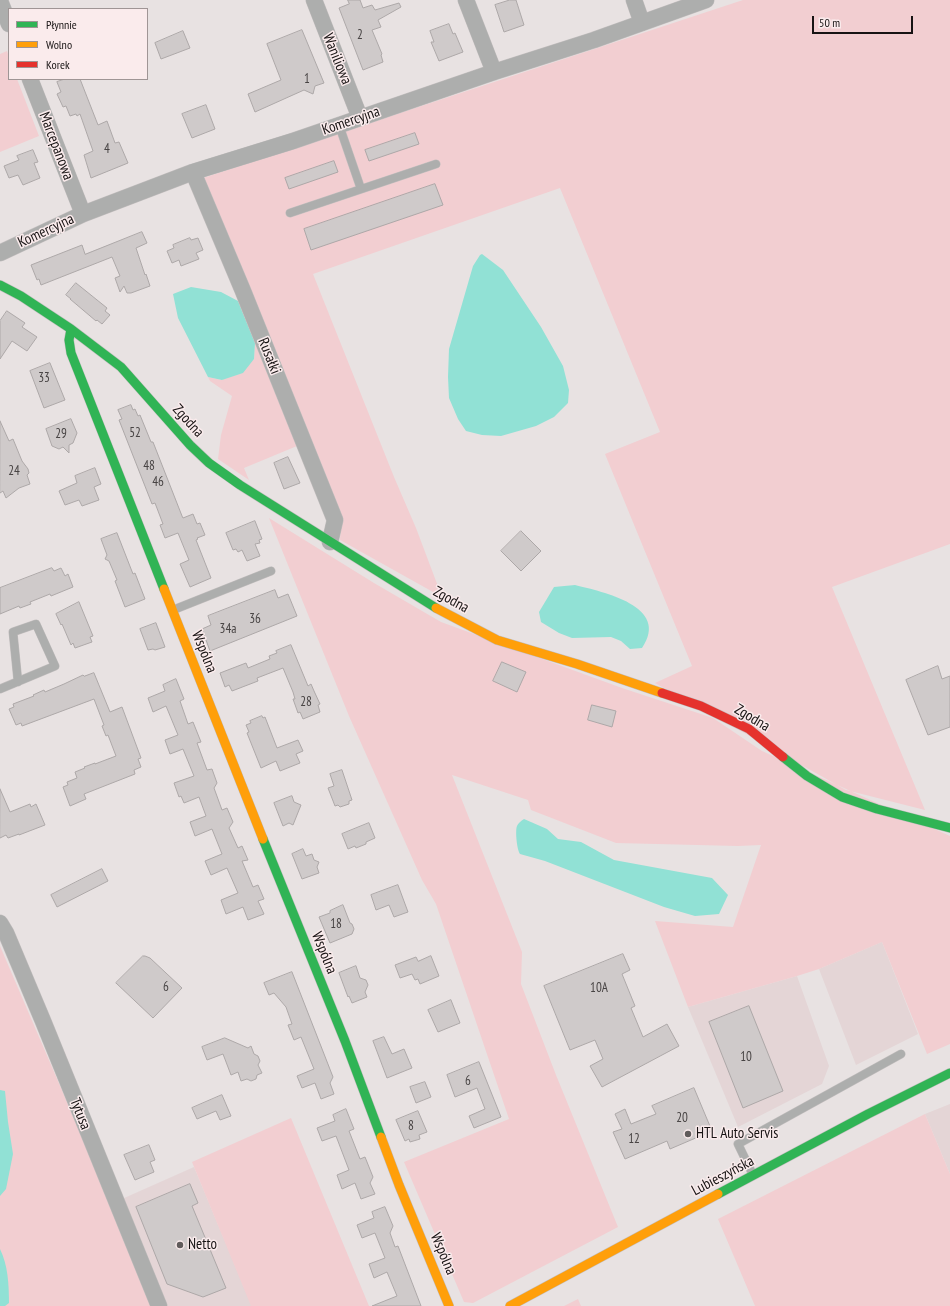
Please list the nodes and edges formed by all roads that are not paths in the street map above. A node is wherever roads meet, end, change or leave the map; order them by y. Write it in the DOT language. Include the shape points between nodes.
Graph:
graph roads {
  1 [pos="314,0"];
  2 [pos="466,0"];
  3 [pos="634,0"];
  4 [pos="706,0"];
  5 [pos="0,1"];
  6 [pos="8,21"];
  7 [pos="642,23"];
  8 [pos="494,72"];
  9 [pos="30,80"];
  10 [pos="360,118"];
  11 [pos="339,125"];
  12 [pos="436,164"];
  13 [pos="193,172"];
  14 [pos="361,189"];
  15 [pos="290,213"];
  16 [pos="82,214"];
  17 [pos="0,253"];
  18 [pos="0,285"];
  19 [pos="71,329"];
  20 [pos="330,542"];
  21 [pos="271,571"];
  22 [pos="173,610"];
  23 [pos="18,682"];
  24 [pos="0,689"];
  25 [pos="950,828"];
  26 [pos="0,923"];
  27 [pos="901,1054"];
  28 [pos="950,1073"];
  29 [pos="753,1176"];
  30 [pos="159,1306"];
  31 [pos="449,1306"];
  32 [pos="510,1306"];
  1 -- 10 [label="street, Waniliowa"];
  2 -- 8 [label="street"];
  3 -- 7 [label="street"];
  4 -- 7 [label="street, Komercyjna"];
  5 -- 6 [label="street"];
  7 -- 8 [label="street, Komercyjna"];
  8 -- 10 [label="street, Komercyjna"];
  9 -- 16 [label="street, Marcepanowa"];
  10 -- 11 [label="street, Komercyjna"];
  11 -- 13 [label="street, Komercyjna"];
  11 -- 14 [label="lane"];
  12 -- 14 [label="lane"];
  13 -- 16 [label="street, Komercyjna"];
  13 -- 20 [label="street, Rusałki" via="335,520"];
  14 -- 15 [label="lane"];
  16 -- 17 [label="street, Komercyjna"];
  18 -- 19 [label="street, Zgodna"];
  19 -- 20 [label="street, Zgodna" via="121,367 209,463"];
  19 -- 22 [label="street, Wspólna" via="71,353"];
  20 -- 25 [label="street, Zgodna" via="448,615 497,640 701,706 749,729 807,776 842,797"];
  21 -- 22 [label="lane"];
  22 -- 31 [label="street, Wspólna"];
  23 -- 23 [label="lane" via="55,666 36,624 13,632"];
  23 -- 24 [label="lane"];
  26 -- 30 [label="street, Tytusa" via="43,1021"];
  27 -- 29 [label="lane" via="738,1144"];
  28 -- 29 [label="street, Lubieszyńska"];
  29 -- 32 [label="street, Lubieszyńska"];
}
